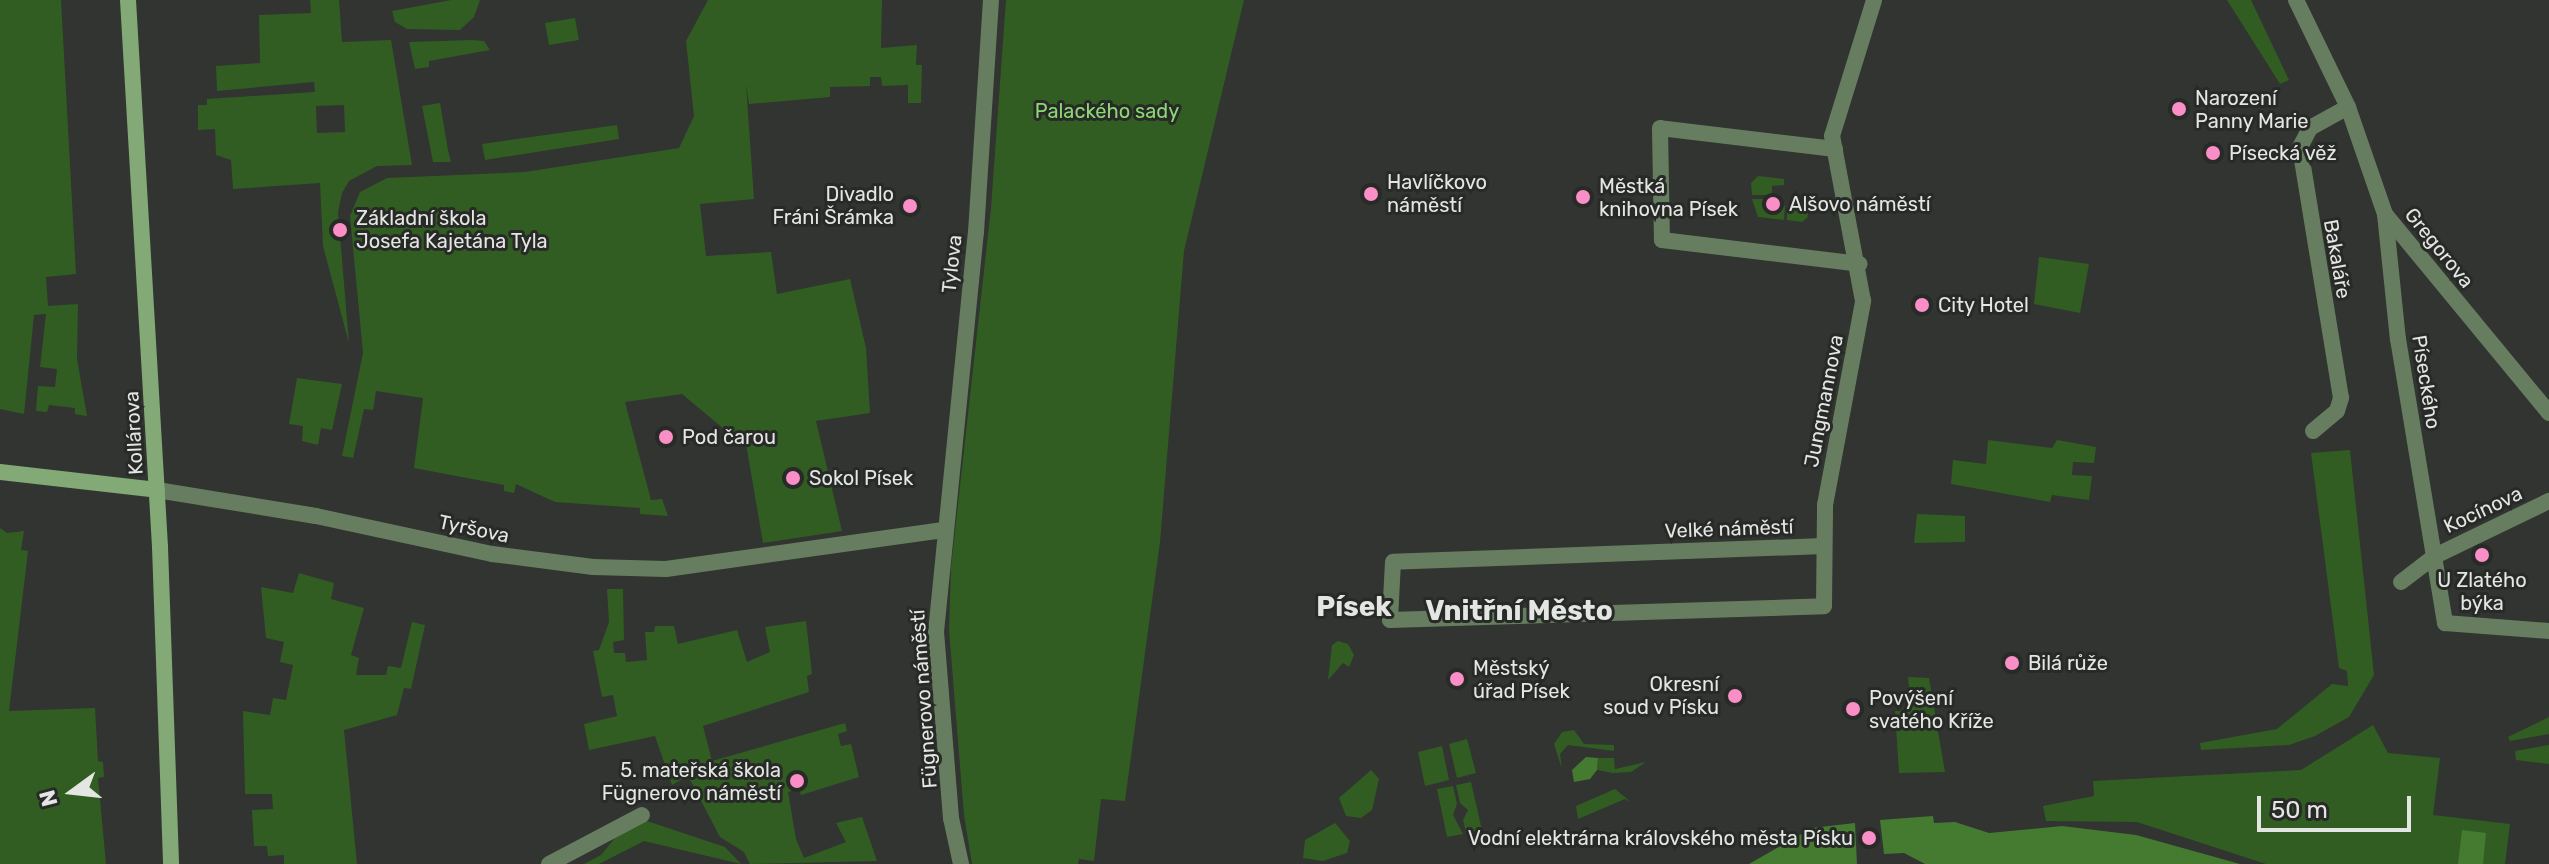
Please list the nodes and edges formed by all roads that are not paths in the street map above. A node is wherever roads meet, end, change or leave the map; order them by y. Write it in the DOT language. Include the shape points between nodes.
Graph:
graph roads {
  1 [pos="128,0"];
  2 [pos="991,0"];
  3 [pos="1874,0"];
  4 [pos="2296,0"];
  5 [pos="2348,107"];
  6 [pos="1835,149"];
  7 [pos="2385,214"];
  8 [pos="1860,264"];
  9 [pos="2549,413"];
  10 [pos="2313,431"];
  11 [pos="0,472"];
  12 [pos="157,490"];
  13 [pos="2549,501"];
  14 [pos="943,530"];
  15 [pos="1824,546"];
  16 [pos="2435,556"];
  17 [pos="2401,582"];
  18 [pos="2549,631"];
  19 [pos="642,815"];
  20 [pos="171,864"];
  21 [pos="549,864"];
  22 [pos="961,864"];
  1 -- 12 [label="main road, Kollárova"];
  2 -- 14 [label="street, Tylova" via="976,232"];
  3 -- 6 [label="street" via="1832,136"];
  4 -- 5 [label="street, Gregorova"];
  5 -- 7 [label="street, Gregorova"];
  5 -- 10 [label="street, Bakaláře" via="2310,128 2300,147 2341,398 2337,411"];
  6 -- 8 [label="street"];
  6 -- 8 [label="street" via="1660,128 1662,240"];
  7 -- 9 [label="street, Gregorova"];
  7 -- 16 [label="street, Píseckého" via="2398,339"];
  8 -- 15 [label="street, Jungmannova" via="1862,309 1836,438"];
  11 -- 12 [label="main road, Tyršova"];
  12 -- 14 [label="street, Tyršova" via="316,516 492,554 593,567 666,569"];
  12 -- 20 [label="main road, Kollárova"];
  13 -- 16 [label="street, Kocínova"];
  14 -- 22 [label="street, Fügnerovo náměstí" via="936,632 951,818"];
  15 -- 15 [label="street, Velké náměstí" via="1393,562 1390,620 1824,606"];
  16 -- 17 [label="street, Kocínova"];
  16 -- 18 [label="street, Píseckého" via="2445,623"];
  19 -- 21 [label="street"];
}
